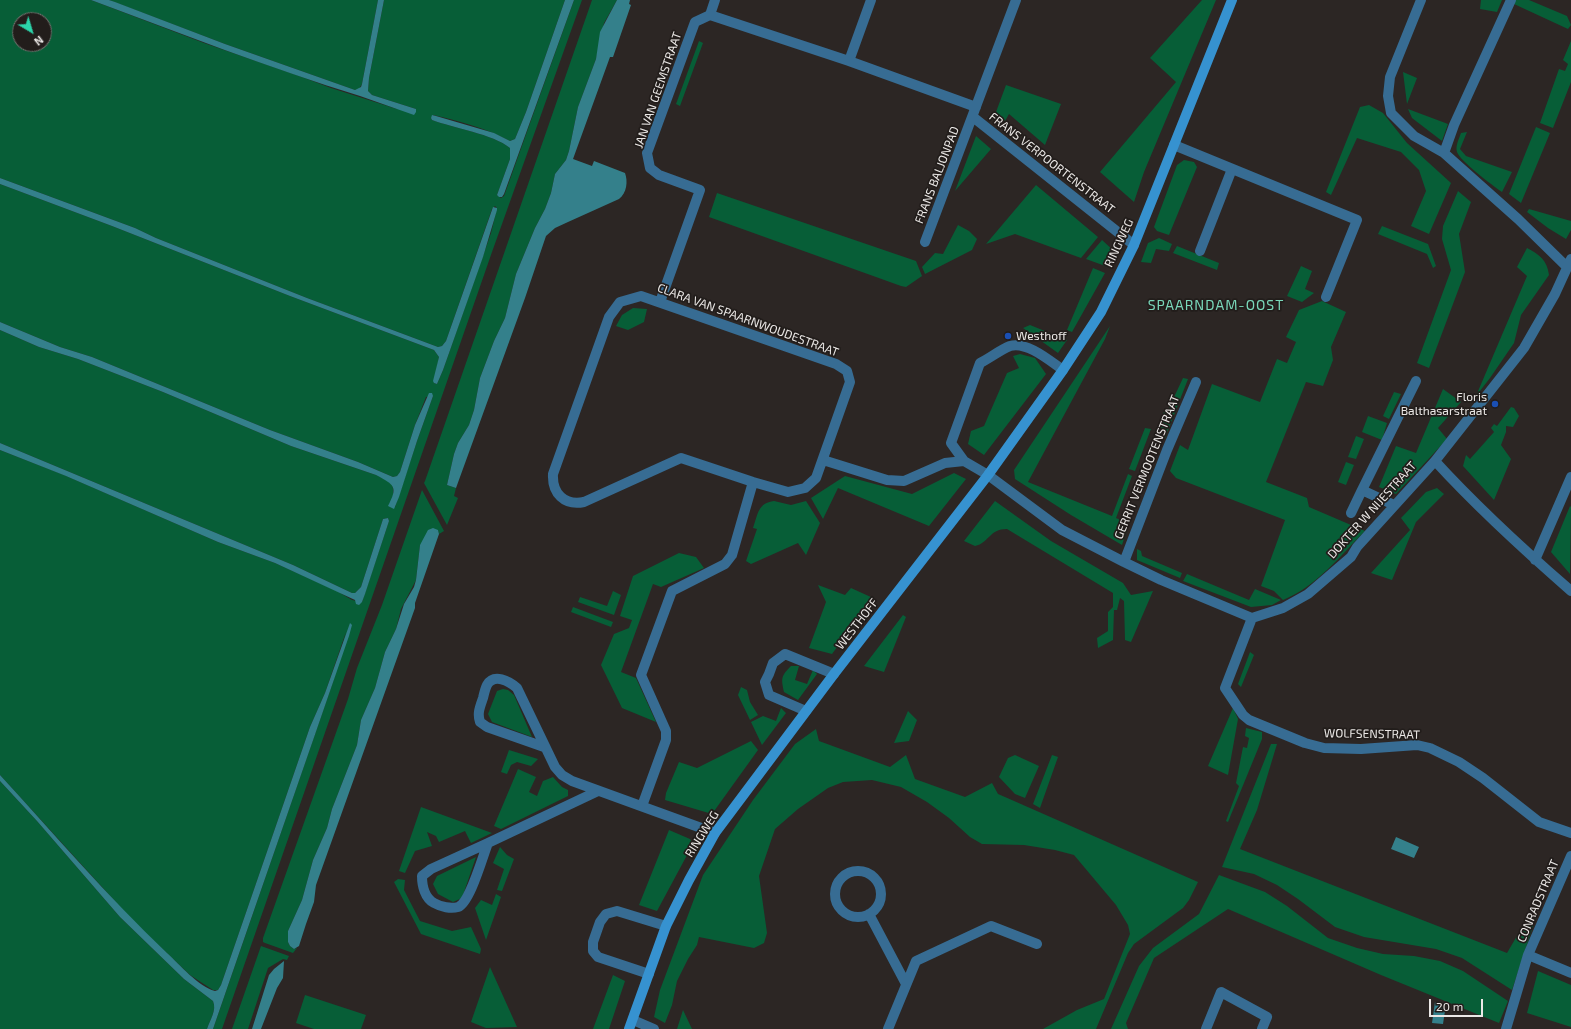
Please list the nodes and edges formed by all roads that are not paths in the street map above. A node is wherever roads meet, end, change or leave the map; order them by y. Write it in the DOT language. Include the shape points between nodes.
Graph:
graph roads {
  1 [pos="715,0"];
  2 [pos="871,0"];
  3 [pos="1016,0"];
  4 [pos="1232,0"];
  5 [pos="1421,0"];
  6 [pos="1511,0"];
  7 [pos="710,15"];
  8 [pos="849,61"];
  9 [pos="975,112"];
  10 [pos="1174,145"];
  11 [pos="1444,153"];
  12 [pos="1232,169"];
  13 [pos="925,242"];
  14 [pos="1134,245"];
  15 [pos="1200,251"];
  16 [pos="1569,263"];
  17 [pos="1326,297"];
  18 [pos="660,302"];
  19 [pos="1063,370"];
  20 [pos="1416,381"];
  21 [pos="1196,382"];
  22 [pos="823,460"];
  23 [pos="964,461"];
  24 [pos="1435,461"];
  25 [pos="988,475"];
  26 [pos="1571,477"];
  27 [pos="753,482"];
  28 [pos="1362,490"];
  29 [pos="1394,505"];
  30 [pos="1351,513"];
  31 [pos="1535,560"];
  32 [pos="1124,562"];
  33 [pos="1571,591"];
  34 [pos="1252,618"];
  35 [pos="834,674"];
  36 [pos="806,711"];
  37 [pos="544,746"];
  38 [pos="598,791"];
  39 [pos="642,806"];
  40 [pos="715,833"];
  41 [pos="1571,833"];
  42 [pos="488,843"];
  43 [pos="1571,856"];
  44 [pos="869,914"];
  45 [pos="666,926"];
  46 [pos="1037,944"];
  47 [pos="1528,955"];
  48 [pos="1571,973"];
  49 [pos="649,974"];
  50 [pos="906,984"];
  51 [pos="631,1024"];
  52 [pos="654,1029"];
  53 [pos="888,1029"];
  54 [pos="1206,1029"];
  55 [pos="1262,1029"];
  56 [pos="1506,1029"];
  1 -- 7 [label="street"];
  2 -- 8 [label="street"];
  3 -- 9 [label="street, FRANS BALJONPAD"];
  4 -- 10 [label="street, RINGWEG"];
  5 -- 11 [label="street" via="1390,77 1388,96 1391,113 1414,136"];
  6 -- 11 [label="street" via="1454,125"];
  7 -- 8 [label="street"];
  7 -- 18 [label="street, JAN VAN GEEMSTRAAT" via="696,22 647,153 650,168 659,175 700,190"];
  8 -- 9 [label="street"];
  9 -- 13 [label="street, FRANS BALJONPAD"];
  9 -- 14 [label="street, FRANS VERPOORTENSTRAAT"];
  10 -- 12 [label="street"];
  10 -- 14 [label="street, RINGWEG"];
  11 -- 16 [label="street"];
  12 -- 15 [label="street"];
  12 -- 17 [label="street" via="1356,220"];
  14 -- 19 [label="street, RINGWEG" via="1101,312"];
  16 -- 24 [label="street, DOKTER W NIJESTRAAT" via="1555,294 1524,348"];
  18 -- 22 [label="street, CLARA VAN SPAARNWOUDESTRAAT" via="836,364 847,371 850,382"];
  18 -- 27 [label="street, CLARA VAN SPAARNWOUDESTRAAT" via="641,296 620,302 608,317 553,474 558,494 570,503 584,502 681,458"];
  19 -- 23 [label="street" via="1024,346 1011,346 980,363 951,443"];
  19 -- 25 [label="street, RINGWEG"];
  20 -- 28 [label="street"];
  21 -- 32 [label="street, GERRIT VERMOOTENSTRAAT"];
  22 -- 23 [label="street" via="887,480 904,480 945,463"];
  22 -- 27 [label="street, CLARA VAN SPAARNWOUDESTRAAT" via="816,478 805,488 788,492"];
  23 -- 25 [label="street"];
  24 -- 29 [label="street, DOKTER W NIJESTRAAT"];
  24 -- 31 [label="street"];
  25 -- 32 [label="street" via="1062,530"];
  25 -- 35 [label="street, WESTHOFF"];
  26 -- 31 [label="street"];
  27 -- 39 [label="street" via="732,555 721,567 672,591 641,675 666,731 666,740"];
  28 -- 29 [label="street"];
  28 -- 30 [label="street"];
  29 -- 34 [label="street, DOKTER W NIJESTRAAT" via="1351,557 1308,594 1282,608"];
  31 -- 33 [label="street"];
  32 -- 34 [label="street" via="1160,580"];
  34 -- 41 [label="street, WOLFSENSTRAAT" via="1225,688 1249,720 1324,748 1361,749 1417,745 1430,748 1459,762 1483,778 1539,822"];
  35 -- 36 [label="street, RINGWEG"];
  35 -- 36 [label="street" via="785,654 773,663 765,682 769,695"];
  36 -- 40 [label="street, RINGWEG"];
  37 -- 37 [label="street" via="487,727 480,722 478,714 487,685 492,680 500,678 510,681 517,688"];
  37 -- 38 [label="street" via="562,775"];
  38 -- 39 [label="street"];
  38 -- 42 [label="street"];
  39 -- 40 [label="street"];
  40 -- 45 [label="street, RINGWEG"];
  42 -- 42 [label="street" via="431,869 422,876 422,886 433,903 445,907 458,907 464,903"];
  43 -- 47 [label="street, CONRADSTRAAT"];
  44 -- 44 [label="street" via="879,901 881,893 875,879 862,871 846,874 836,886 836,902 846,914"];
  44 -- 50 [label="street"];
  45 -- 49 [label="street, RINGWEG"];
  45 -- 49 [label="street" via="617,911 606,914 600,922 593,942 593,950 598,957"];
  46 -- 50 [label="street" via="991,926 916,961"];
  47 -- 48 [label="street, CONRADSTRAAT"];
  47 -- 56 [label="street, CONRADSTRAAT"];
  49 -- 51 [label="street, RINGWEG"];
  50 -- 53 [label="street"];
  51 -- 52 [label="street"];
  54 -- 55 [label="street" via="1221,992 1267,1017"];
}
